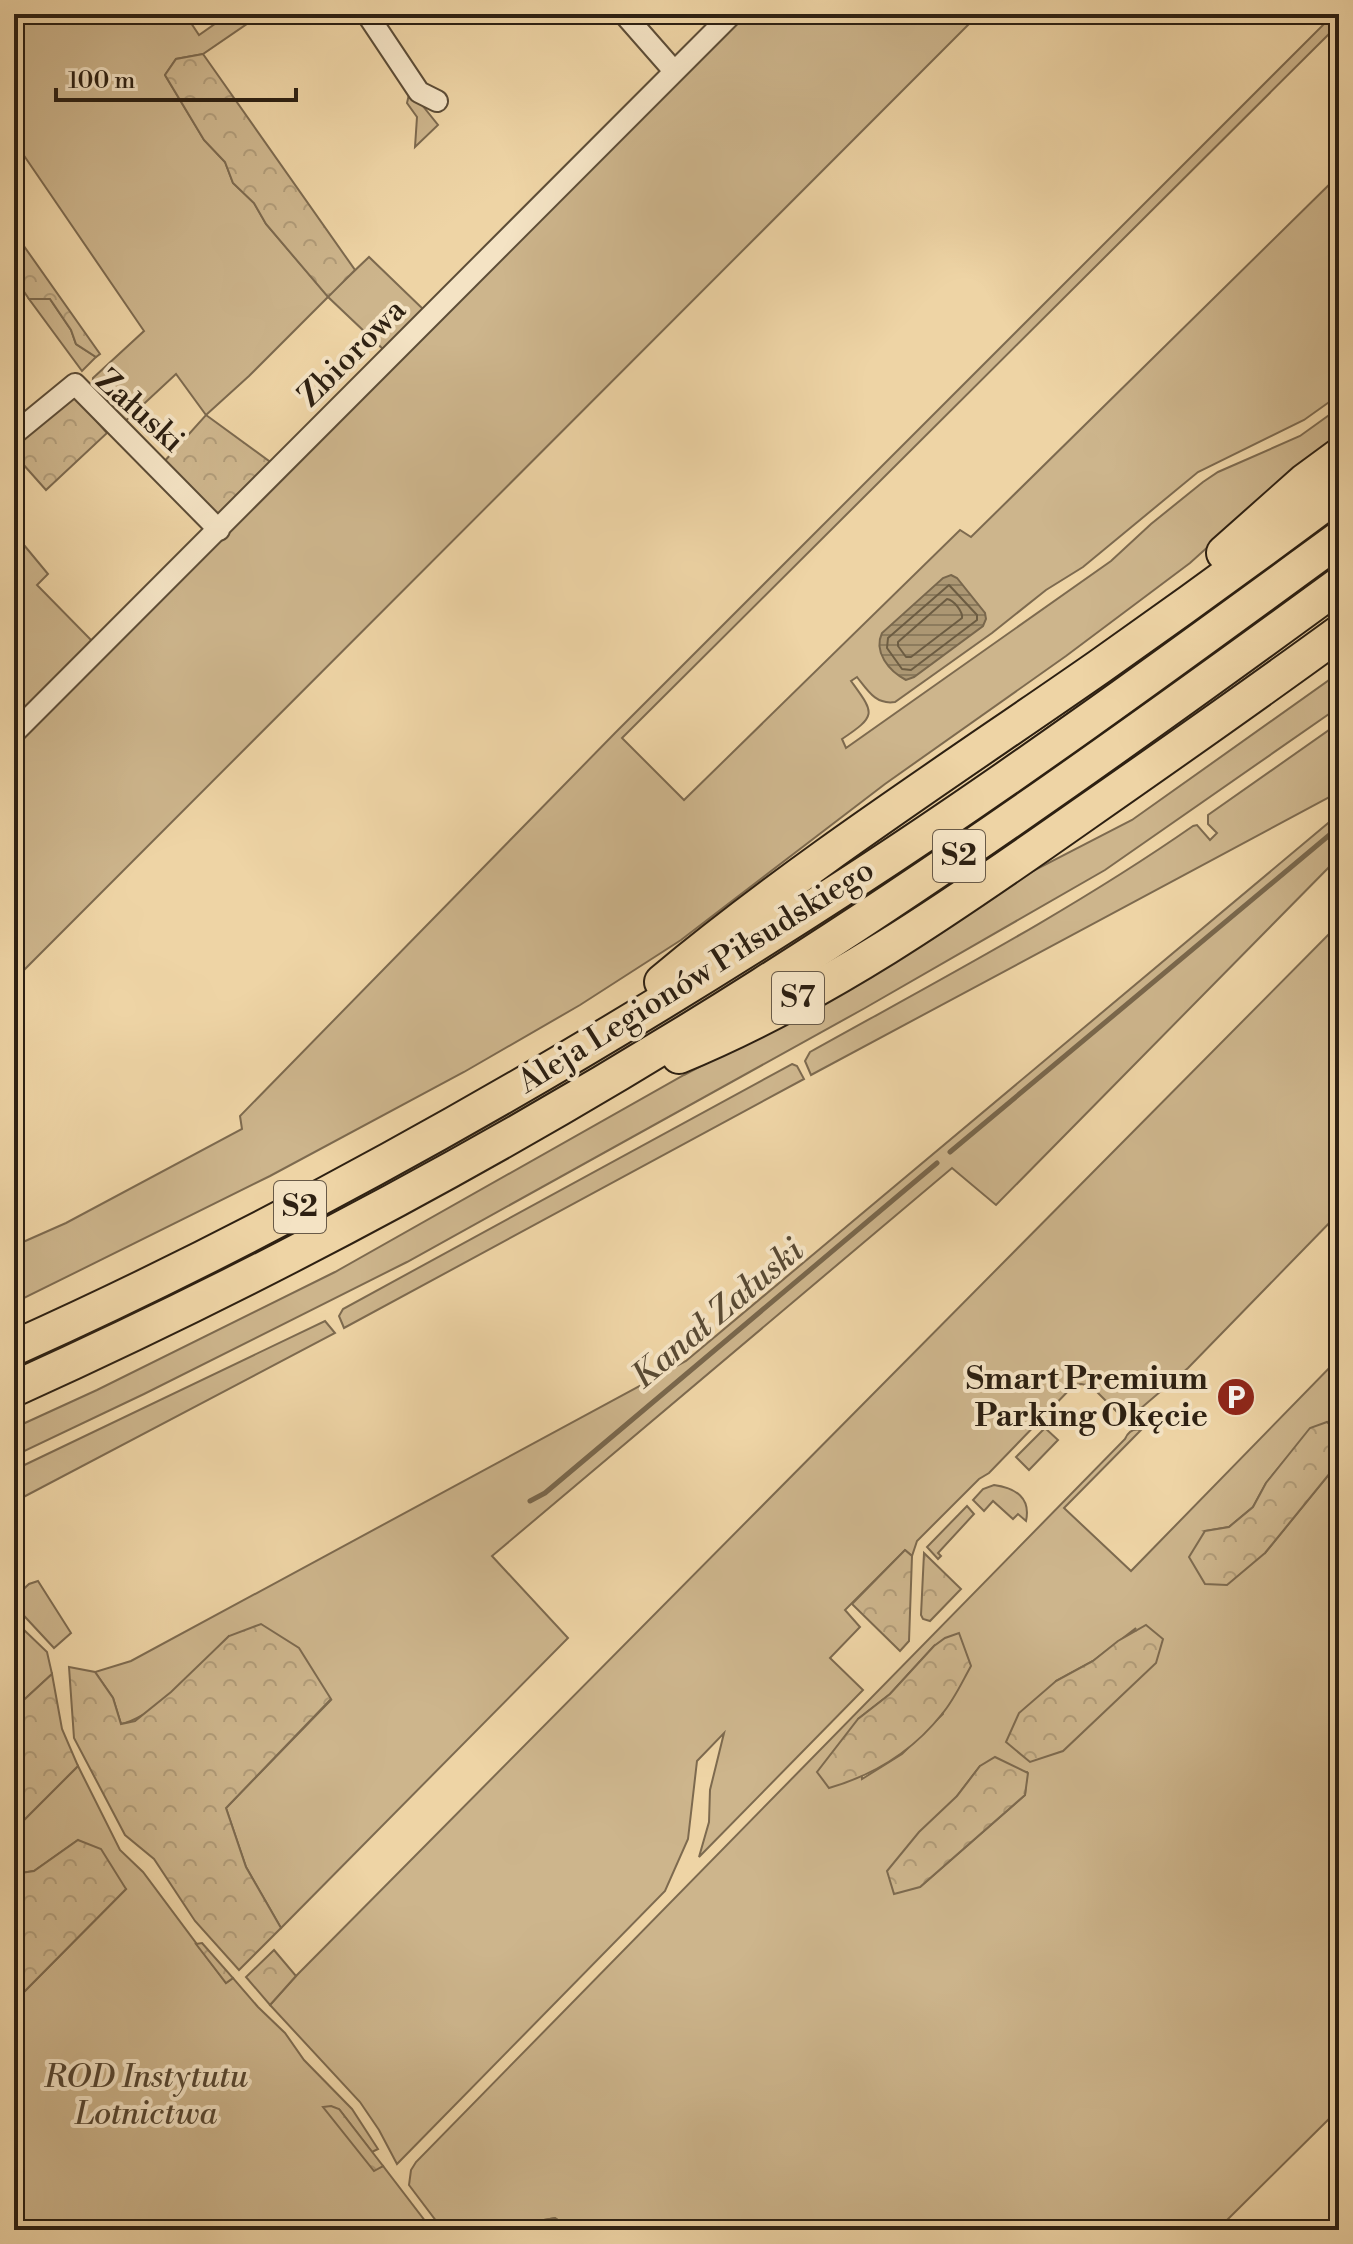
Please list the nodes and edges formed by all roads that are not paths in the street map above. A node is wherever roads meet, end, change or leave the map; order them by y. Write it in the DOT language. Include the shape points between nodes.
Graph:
graph roads {
  1 [pos="367,14"];
  2 [pos="624,14"];
  3 [pos="732,14"];
  4 [pos="674,71"];
  5 [pos="437,101"];
  6 [pos="14,434"];
  7 [pos="1339,456"];
  8 [pos="1339,493"];
  9 [pos="219,530"];
  10 [pos="1339,539"];
  11 [pos="1339,585"];
  12 [pos="1339,633"];
  13 [pos="1339,645"];
  14 [pos="1099,666"];
  15 [pos="1285,672"];
  16 [pos="14,733"];
  17 [pos="578,1051"];
  18 [pos="565,1105"];
  19 [pos="14,1348"];
  20 [pos="14,1389"];
  1 -- 5 [label="street" via="419,92"];
  2 -- 4 [label="street"];
  3 -- 4 [label="street, Zbiorowa"];
  4 -- 9 [label="street, Zbiorowa"];
  6 -- 9 [label="street, Załuski" via="75,384"];
  7 -- 14 [label="highway"];
  8 -- 14 [label="highway"];
  9 -- 16 [label="street, Zbiorowa"];
  10 -- 17 [label="highway, Aleja Legionów Piłsudskiego / S2" via="947,819"];
  11 -- 18 [label="highway, Aleja Legionów Piłsudskiego / S2" via="981,842 762,986"];
  12 -- 15 [label="highway, S7"];
  13 -- 15 [label="highway"];
  14 -- 17 [label="highway" via="791,880"];
  15 -- 18 [label="highway, S7" via="876,955 713,1042"];
  17 -- 19 [label="highway, Aleja Legionów Piłsudskiego / S2" via="321,1196"];
  18 -- 20 [label="highway, Aleja Legionów Piłsudskiego / S2" via="307,1247"];
}
